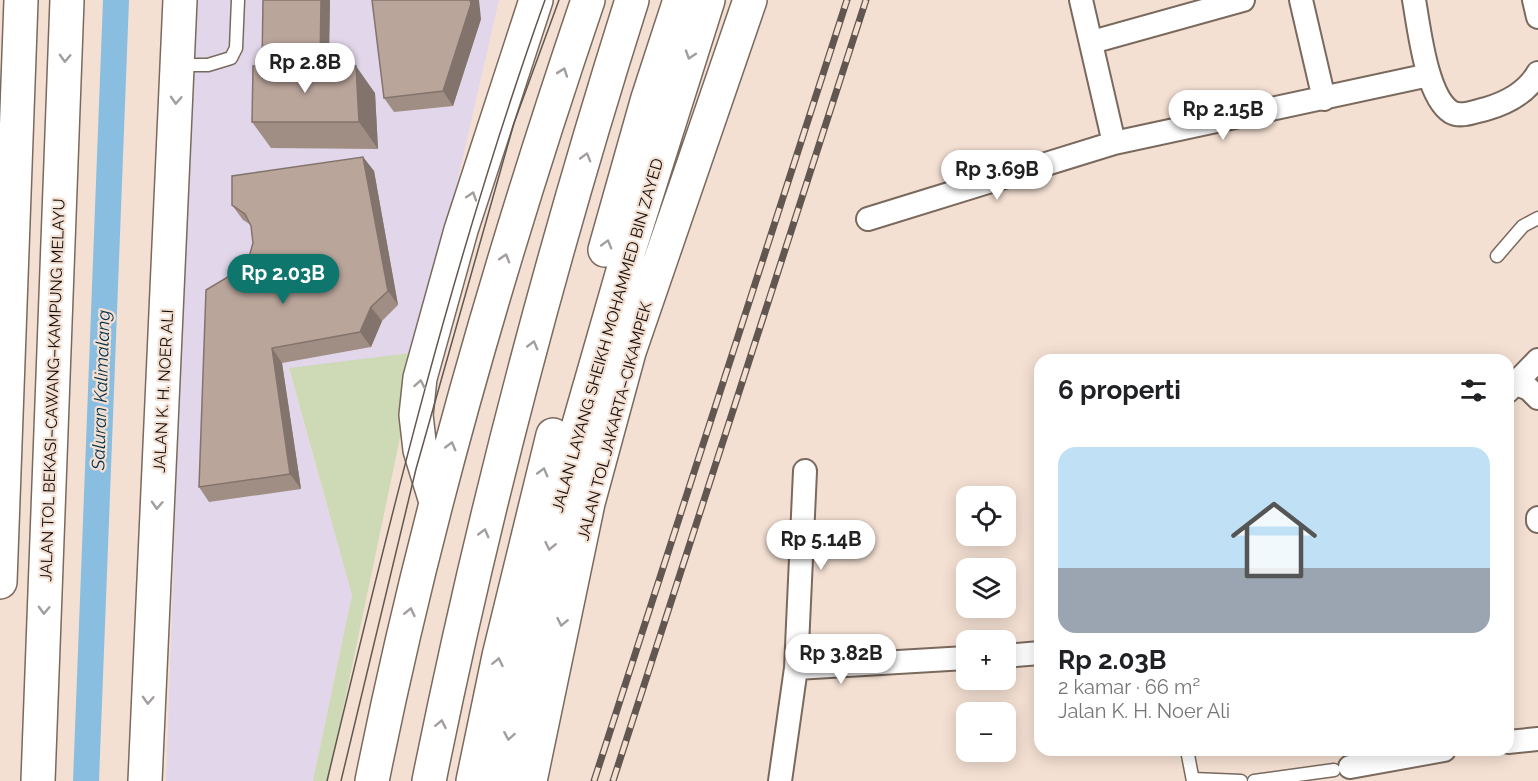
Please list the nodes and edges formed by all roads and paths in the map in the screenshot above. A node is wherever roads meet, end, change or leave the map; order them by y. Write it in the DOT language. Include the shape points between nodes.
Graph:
graph roads {
  1 [pos="67,0"];
  2 [pos="180,0"];
  3 [pos="238,0"];
  4 [pos="536,0"];
  5 [pos="588,0"];
  6 [pos="632,0"];
  7 [pos="680,0"];
  8 [pos="708,0"];
  9 [pos="750,0"];
  10 [pos="769,0"];
  11 [pos="1081,0"];
  12 [pos="1243,0"];
  13 [pos="1301,0"];
  14 [pos="1413,0"];
  15 [pos="1534,0"];
  16 [pos="1538,17"];
  17 [pos="12,20"];
  18 [pos="1092,42"];
  19 [pos="178,65"];
  20 [pos="1538,73"];
  21 [pos="1429,75"];
  22 [pos="1324,99"];
  23 [pos="1114,143"];
  24 [pos="3,177"];
  25 [pos="686,182"];
  26 [pos="1538,218"];
  27 [pos="868,219"];
  28 [pos="1497,256"];
  29 [pos="0,293"];
  30 [pos="1538,360"];
  31 [pos="1514,383"];
  32 [pos="1514,387"];
  33 [pos="1538,398"];
  34 [pos="805,471"];
  35 [pos="436,502"];
  36 [pos="0,582"];
  37 [pos="1034,654"];
  38 [pos="1016,655"];
  39 [pos="956,658"];
  40 [pos="796,668"];
  41 [pos="1538,739"];
  42 [pos="1514,741"];
  43 [pos="1188,756"];
  44 [pos="1410,756"];
  45 [pos="1342,768"];
  46 [pos="1193,780"];
  47 [pos="38,781"];
  48 [pos="145,781"];
  49 [pos="372,781"];
  50 [pos="429,781"];
  51 [pos="473,781"];
  52 [pos="501,781"];
  53 [pos="530,781"];
  54 [pos="780,781"];
  55 [pos="1241,781"];
  56 [pos="1254,781"];
  1 -- 47 [label="main road, JALAN TOL BEKASI–CAWANG–KAMPUNG MELAYU, one-way"];
  2 -- 19 [label="main road, JALAN K. H. NOER ALI"];
  3 -- 19 [label="lane" via="236,48 231,58 208,65"];
  35 -- 4 [label="main road, one-way" via="420,450 416,415 420,378 461,230"];
  35 -- 5 [label="main road, one-way" via="468,378"];
  50 -- 6 [label="main road, one-way" via="468,592 546,292"];
  51 -- 7 [label="main road, JALAN LAYANG SHEIKH MOHAMMED BIN ZAYED, one-way" via="541,480 648,98"];
  8 -- 52 [label="main road, JALAN LAYANG SHEIKH MOHAMMED BIN ZAYED, one-way" via="628,250 567,466"];
  9 -- 25 [label="main road, JALAN TOL JAKARTA–CIKAMPEK"];
  10 -- 25 [label="main road"];
  11 -- 18 [label="street"];
  12 -- 18 [label="street"];
  13 -- 22 [label="street"];
  14 -- 21 [label="street"];
  15 -- 16 [label="street"];
  17 -- 24 [label="main road"];
  17 -- 36 [label="main road"];
  18 -- 23 [label="street"];
  19 -- 48 [label="main road, JALAN K. H. NOER ALI, one-way"];
  20 -- 21 [label="street" via="1515,97 1464,115 1451,113"];
  21 -- 22 [label="street"];
  22 -- 23 [label="street"];
  23 -- 27 [label="street"];
  24 -- 29 [label="main road"];
  25 -- 53 [label="main road, JALAN TOL JAKARTA–CIKAMPEK, one-way" via="629,352 588,503"];
  26 -- 28 [label="lane" via="1523,226"];
  30 -- 31 [label="street"];
  32 -- 33 [label="street" via="1529,389"];
  34 -- 40 [label="street"];
  49 -- 35 [label="main road, one-way"];
  37 -- 38 [label="street"];
  39 -- 40 [label="street"];
  40 -- 54 [label="street"];
  41 -- 42 [label="street"];
  43 -- 46 [label="lane"];
  44 -- 45 [label="street"];
  45 -- 56 [label="lane"];
  46 -- 55 [label="lane"];
}
